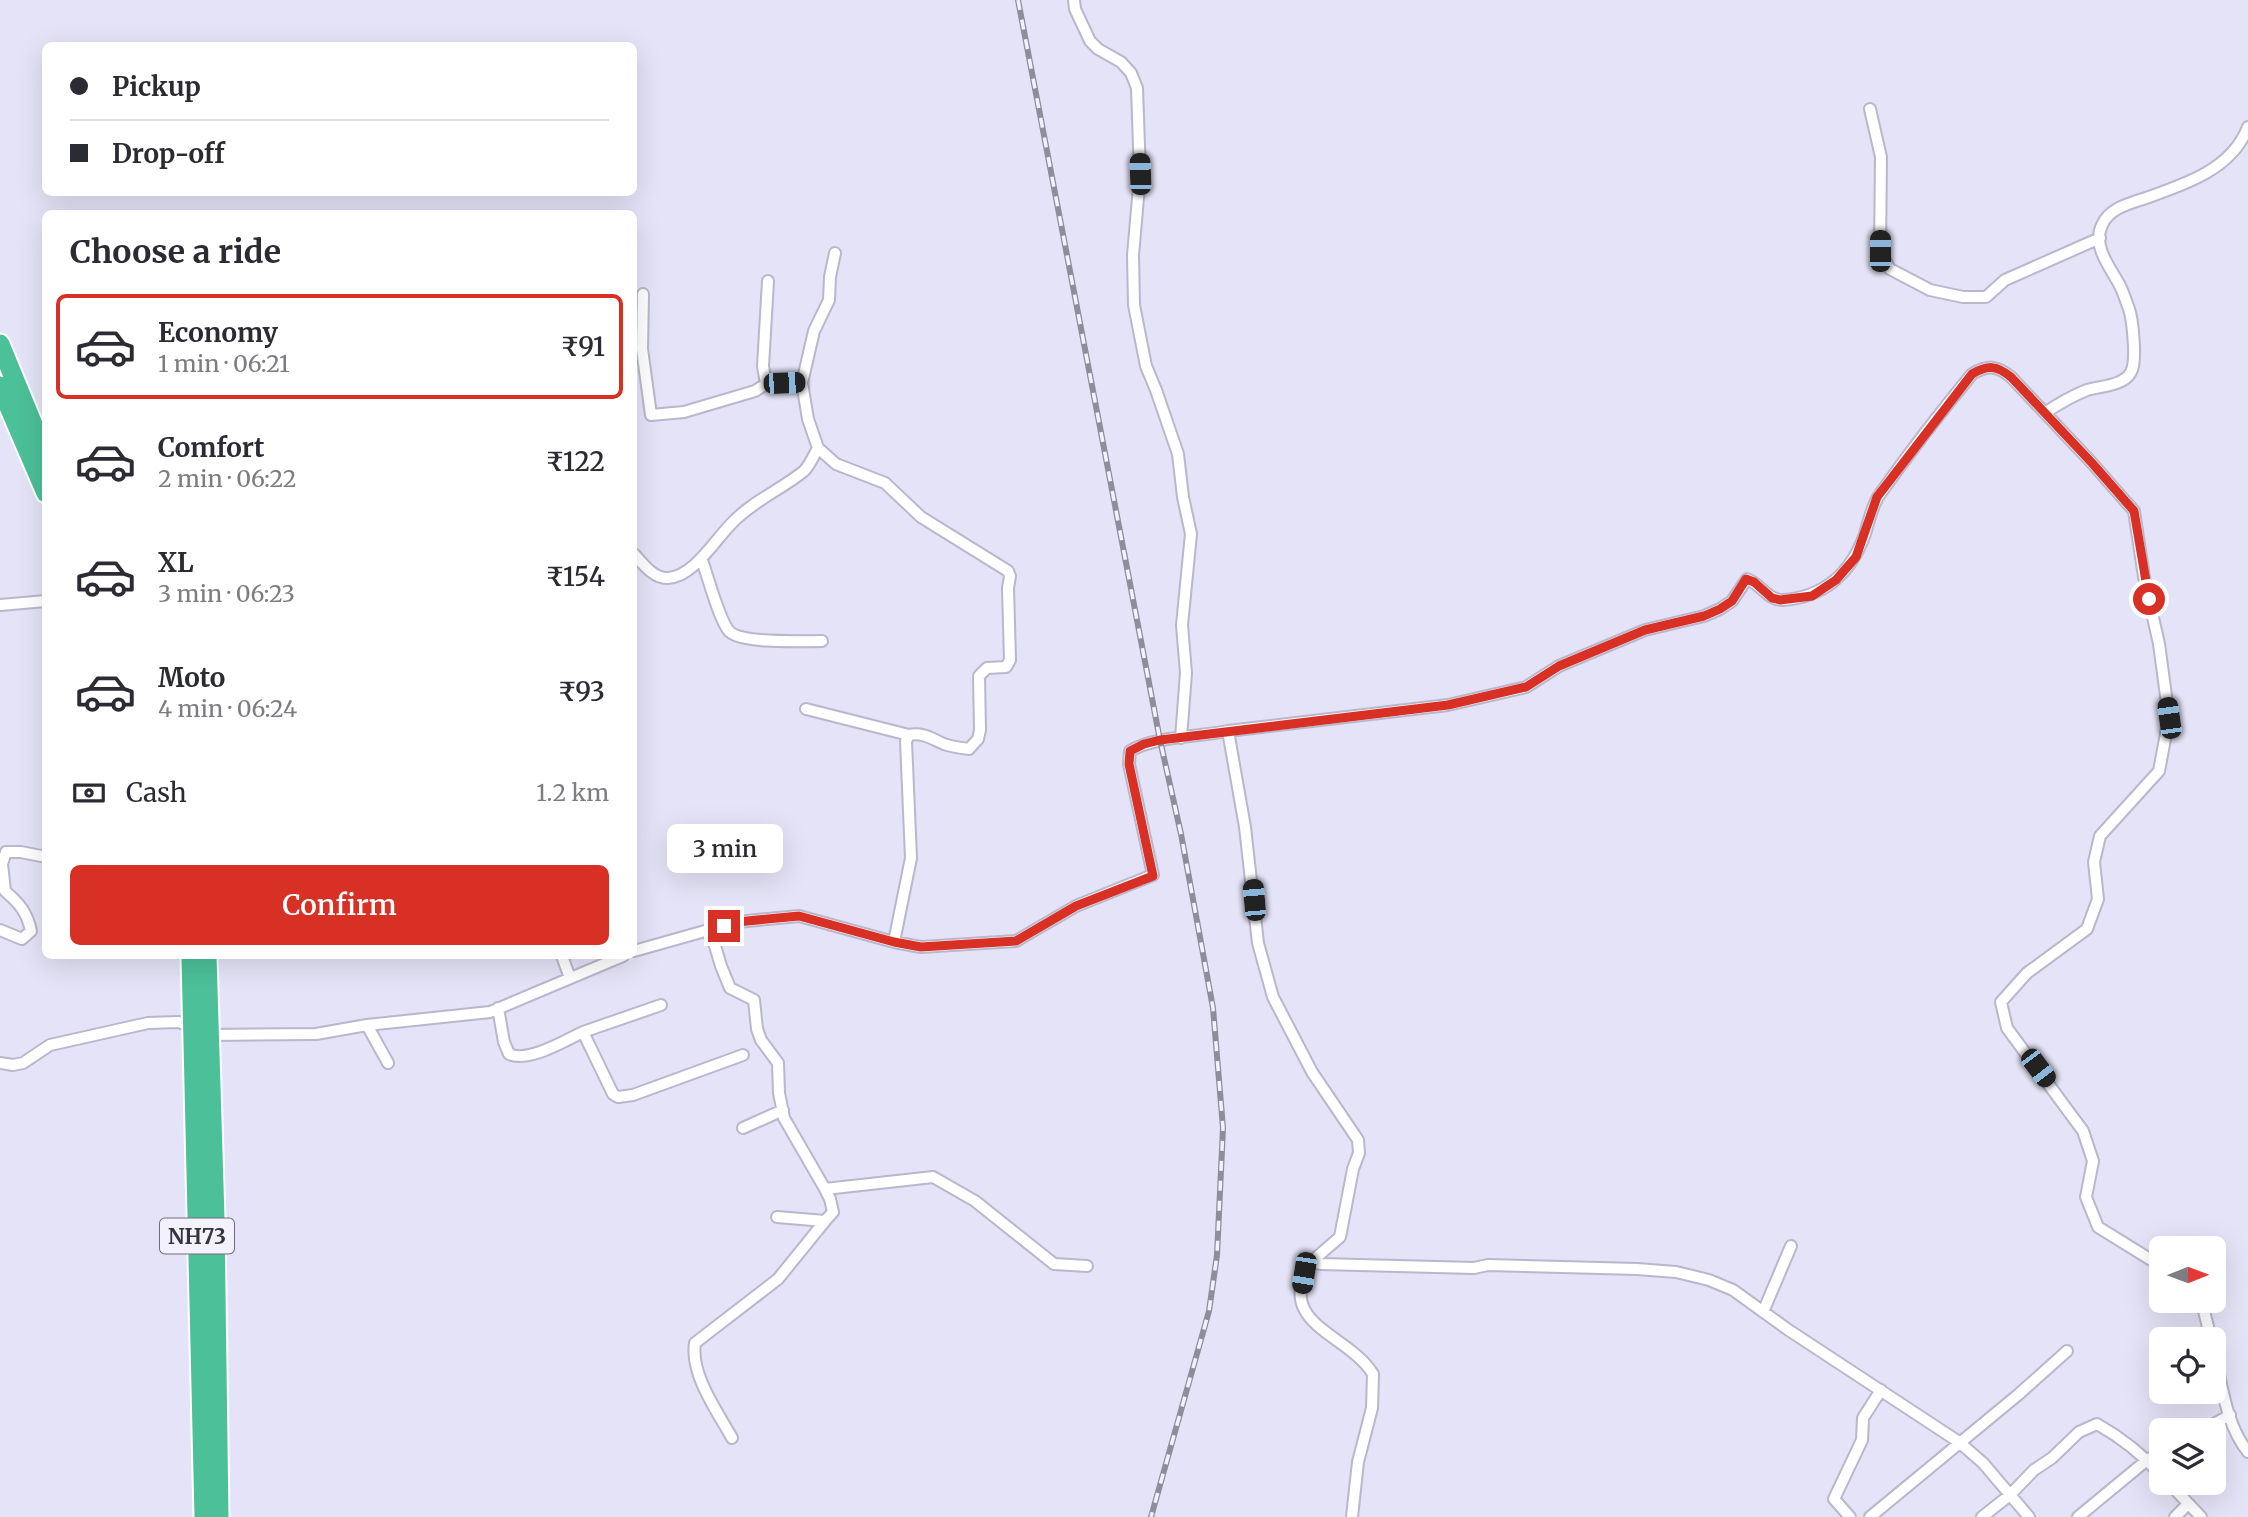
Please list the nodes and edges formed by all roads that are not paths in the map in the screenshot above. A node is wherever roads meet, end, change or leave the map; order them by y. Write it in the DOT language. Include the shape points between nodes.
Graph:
graph roads {
  1 [pos="1074,0"];
  2 [pos="1870,109"];
  3 [pos="2248,127"];
  4 [pos="2099,238"];
  5 [pos="835,253"];
  6 [pos="768,281"];
  7 [pos="643,294"];
  8 [pos="0,344"];
  9 [pos="639,362"];
  10 [pos="802,383"];
  11 [pos="766,384"];
  12 [pos="0,386"];
  13 [pos="2045,413"];
  14 [pos="42,446"];
  15 [pos="818,448"];
  16 [pos="42,484"];
  17 [pos="637,557"];
  18 [pos="702,560"];
  19 [pos="42,601"];
  20 [pos="0,605"];
  21 [pos="822,641"];
  22 [pos="806,709"];
  23 [pos="1228,731"];
  24 [pos="909,735"];
  25 [pos="1181,738"];
  26 [pos="42,856"];
  27 [pos="710,929"];
  28 [pos="0,930"];
  29 [pos="894,942"];
  30 [pos="637,950"];
  31 [pos="191,959"];
  32 [pos="207,959"];
  33 [pos="563,959"];
  34 [pos="616,959"];
  35 [pos="570,978"];
  36 [pos="661,1005"];
  37 [pos="498,1008"];
  38 [pos="368,1025"];
  39 [pos="201,1031"];
  40 [pos="583,1032"];
  41 [pos="743,1055"];
  42 [pos="0,1063"];
  43 [pos="388,1063"];
  44 [pos="783,1110"];
  45 [pos="743,1128"];
  46 [pos="825,1189"];
  47 [pos="777,1217"];
  48 [pos="825,1221"];
  49 [pos="1791,1246"];
  50 [pos="2149,1259"];
  51 [pos="1311,1262"];
  52 [pos="1087,1266"];
  53 [pos="1763,1312"];
  54 [pos="2067,1351"];
  55 [pos="1881,1390"];
  56 [pos="2226,1399"];
  57 [pos="2230,1415"];
  58 [pos="2225,1418"];
  59 [pos="732,1438"];
  60 [pos="1959,1442"];
  61 [pos="2248,1452"];
  62 [pos="2147,1460"];
  63 [pos="2010,1494"];
  64 [pos="2180,1495"];
  65 [pos="2188,1504"];
  66 [pos="204,1517"];
  67 [pos="219,1517"];
  68 [pos="1352,1517"];
  69 [pos="1850,1517"];
  70 [pos="1870,1517"];
  71 [pos="1982,1517"];
  72 [pos="2029,1517"];
  73 [pos="2078,1517"];
  74 [pos="2175,1517"];
  75 [pos="2201,1517"];
  1 -- 25 [label="street" via="1090,41 1126,67 1137,88 1140,174 1134,305 1146,366 1178,454 1191,534 1182,625 1186,673"];
  2 -- 4 [label="street" via="1881,157 1880,251 1890,268 1930,290 1986,297 2005,280"];
  3 -- 4 [label="street" via="2237,149 2222,163 2199,177 2123,205 2101,225"];
  4 -- 13 [label="street" via="2101,252 2130,311 2131,373"];
  5 -- 10 [label="street" via="829,300 814,331"];
  6 -- 11 [label="street"];
  7 -- 9 [label="street"];
  8 -- 14 [label="highway"];
  9 -- 11 [label="street" via="651,415 684,412"];
  10 -- 11 [label="street"];
  10 -- 15 [label="street"];
  12 -- 16 [label="highway"];
  13 -- 23 [label="street" via="1999,368 1984,367 1972,374 1877,497 1856,557 1836,580 1812,596 1772,598 1746,579 1732,601 1720,609 1645,630 1559,666 1526,687 1448,705"];
  13 -- 50 [label="street" via="2134,511 2169,718 2159,771 2100,836 2094,862 2098,899 2087,929 2027,973 2001,1002 2007,1028 2083,1131 2093,1161 2086,1197 2098,1227"];
  15 -- 18 [label="street" via="806,469 734,520"];
  15 -- 24 [label="street" via="836,464 885,484 921,517 1010,576 1010,660 1006,667 987,668 979,676 978,739 969,749"];
  17 -- 18 [label="street" via="660,578 671,579"];
  18 -- 21 [label="street" via="730,632 780,641"];
  19 -- 20 [label="street"];
  22 -- 24 [label="street"];
  23 -- 25 [label="street"];
  23 -- 51 [label="street" via="1247,840 1258,943 1273,997 1312,1072 1358,1140 1340,1237"];
  24 -- 29 [label="street" via="911,858"];
  25 -- 29 [label="street" via="1130,751 1153,876 1076,906 1016,941 921,947"];
  26 -- 28 [label="street" via="6,852 2,864 5,891 28,916 31,931 22,939"];
  27 -- 29 [label="street" via="799,916"];
  27 -- 30 [label="street"];
  27 -- 44 [label="street" via="730,988 754,1000 761,1040 778,1063"];
  31 -- 39 [label="highway, NH73"];
  32 -- 39 [label="highway, NH73"];
  33 -- 35 [label="street"];
  34 -- 35 [label="street"];
  35 -- 37 [label="street"];
  36 -- 40 [label="street"];
  37 -- 38 [label="street"];
  37 -- 40 [label="street" via="504,1042 516,1058"];
  38 -- 39 [label="street" via="316,1034"];
  38 -- 43 [label="street"];
  39 -- 42 [label="street" via="178,1022 148,1023 50,1045 23,1063"];
  39 -- 66 [label="highway, NH73"];
  39 -- 67 [label="highway, NH73" via="215,1218"];
  40 -- 41 [label="street" via="618,1097"];
  44 -- 45 [label="street"];
  44 -- 46 [label="street"];
  46 -- 48 [label="street" via="833,1212"];
  46 -- 52 [label="street" via="933,1177 975,1201 1054,1264"];
  47 -- 48 [label="street"];
  48 -- 59 [label="street" via="778,1279 695,1343 693,1356 708,1397"];
  49 -- 53 [label="street"];
  51 -- 53 [label="street" via="1676,1272 1733,1290"];
  51 -- 68 [label="street" via="1301,1290 1306,1314 1373,1374 1372,1408 1358,1462"];
  53 -- 55 [label="street"];
  54 -- 60 [label="street"];
  55 -- 60 [label="street"];
  55 -- 69 [label="street" via="1863,1418 1862,1440 1834,1499"];
  56 -- 57 [label="street"];
  57 -- 58 [label="street"];
  57 -- 61 [label="street"];
  60 -- 63 [label="street"];
  60 -- 70 [label="street"];
  62 -- 63 [label="street" via="2097,1424 2079,1432"];
  62 -- 73 [label="street"];
  63 -- 71 [label="street"];
  63 -- 72 [label="street"];
  64 -- 65 [label="street"];
  65 -- 74 [label="street"];
  65 -- 75 [label="street"];
}
